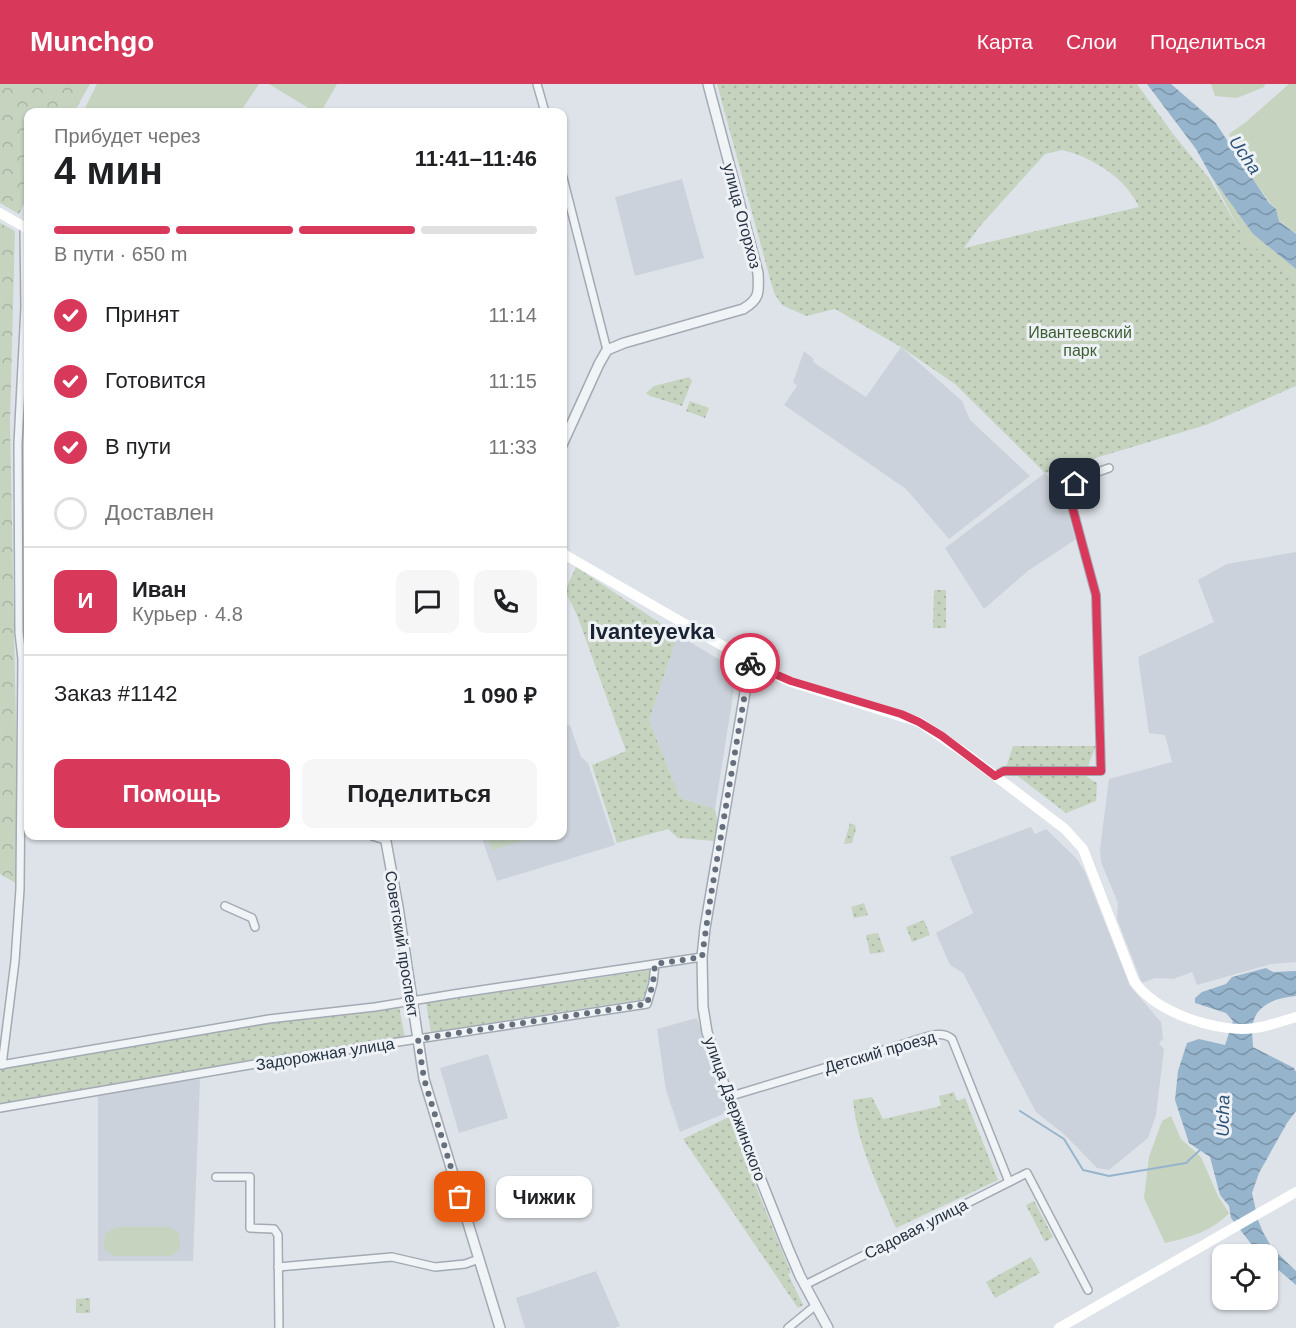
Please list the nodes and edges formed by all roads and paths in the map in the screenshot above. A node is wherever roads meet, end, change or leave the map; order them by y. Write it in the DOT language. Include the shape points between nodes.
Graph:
graph roads {
  1 [pos="537,84"];
  2 [pos="708,84"];
  3 [pos="544,108"];
  4 [pos="567,194"];
  5 [pos="0,213"];
  6 [pos="24,227"];
  7 [pos="24,327"];
  8 [pos="607,350"];
  9 [pos="567,434"];
  10 [pos="1109,468"];
  11 [pos="567,556"];
  12 [pos="24,652"];
  13 [pos="750,663"];
  14 [pos="24,736"];
  15 [pos="995,776"];
  16 [pos="385,840"];
  17 [pos="225,906"];
  18 [pos="255,927"];
  19 [pos="702,957"];
  20 [pos="655,964"];
  21 [pos="411,1000"];
  22 [pos="1296,1017"];
  23 [pos="418,1039"];
  24 [pos="1,1065"];
  25 [pos="728,1097"];
  26 [pos="0,1108"];
  27 [pos="216,1177"];
  28 [pos="1009,1182"];
  29 [pos="1296,1192"];
  30 [pos="479,1259"];
  31 [pos="278,1267"];
  32 [pos="805,1286"];
  33 [pos="1089,1290"];
  34 [pos="816,1305"];
  35 [pos="279,1328"];
  36 [pos="500,1328"];
  37 [pos="788,1328"];
  38 [pos="828,1328"];
  39 [pos="1059,1328"];
  1 -- 3 [label="street"];
  2 -- 8 [label="street, улица Огорхоз" via="758,273 758,297 743,309"];
  4 -- 8 [label="street"];
  5 -- 6 [label="main road"];
  7 -- 12 [label="street" via="18,444 19,632"];
  8 -- 9 [label="street"];
  10 -- 15 [label="street" via="1080,479 1069,495 1096,595 1101,771 1004,771"];
  11 -- 13 [label="main road"];
  13 -- 15 [label="main road" via="791,681 919,722"];
  13 -- 19 [label="street, улица Дзержинского"];
  14 -- 24 [label="street" via="15,961"];
  15 -- 22 [label="main road" via="1065,829 1083,849 1142,993 1175,1013 1222,1027 1254,1028"];
  16 -- 21 [label="street, Советский проспект"];
  17 -- 18 [label="street" via="252,918"];
  19 -- 20 [label="street"];
  19 -- 25 [label="street, улица Дзержинского" via="703,1017"];
  20 -- 21 [label="street"];
  20 -- 23 [label="street, Задорожная улица" via="647,1004"];
  21 -- 23 [label="street, Советский проспект"];
  21 -- 24 [label="street" via="269,1019"];
  23 -- 26 [label="street, Задорожная улица"];
  23 -- 30 [label="street, Советский проспект" via="424,1079"];
  25 -- 28 [label="street, Детский проезд" via="947,1034"];
  25 -- 32 [label="street, улица Дзержинского"];
  27 -- 31 [label="street" via="250,1177 250,1228 274,1229 278,1235"];
  28 -- 32 [label="street, Садовая улица"];
  28 -- 33 [label="street, Садовая улица" via="1027,1173"];
  29 -- 39 [label="main road"];
  30 -- 31 [label="street" via="435,1267 392,1257"];
  30 -- 36 [label="street, Советский проспект"];
  31 -- 35 [label="street"];
  32 -- 34 [label="street, улица Дзержинского"];
  34 -- 37 [label="street"];
  34 -- 38 [label="street, улица Дзержинского"];
}
